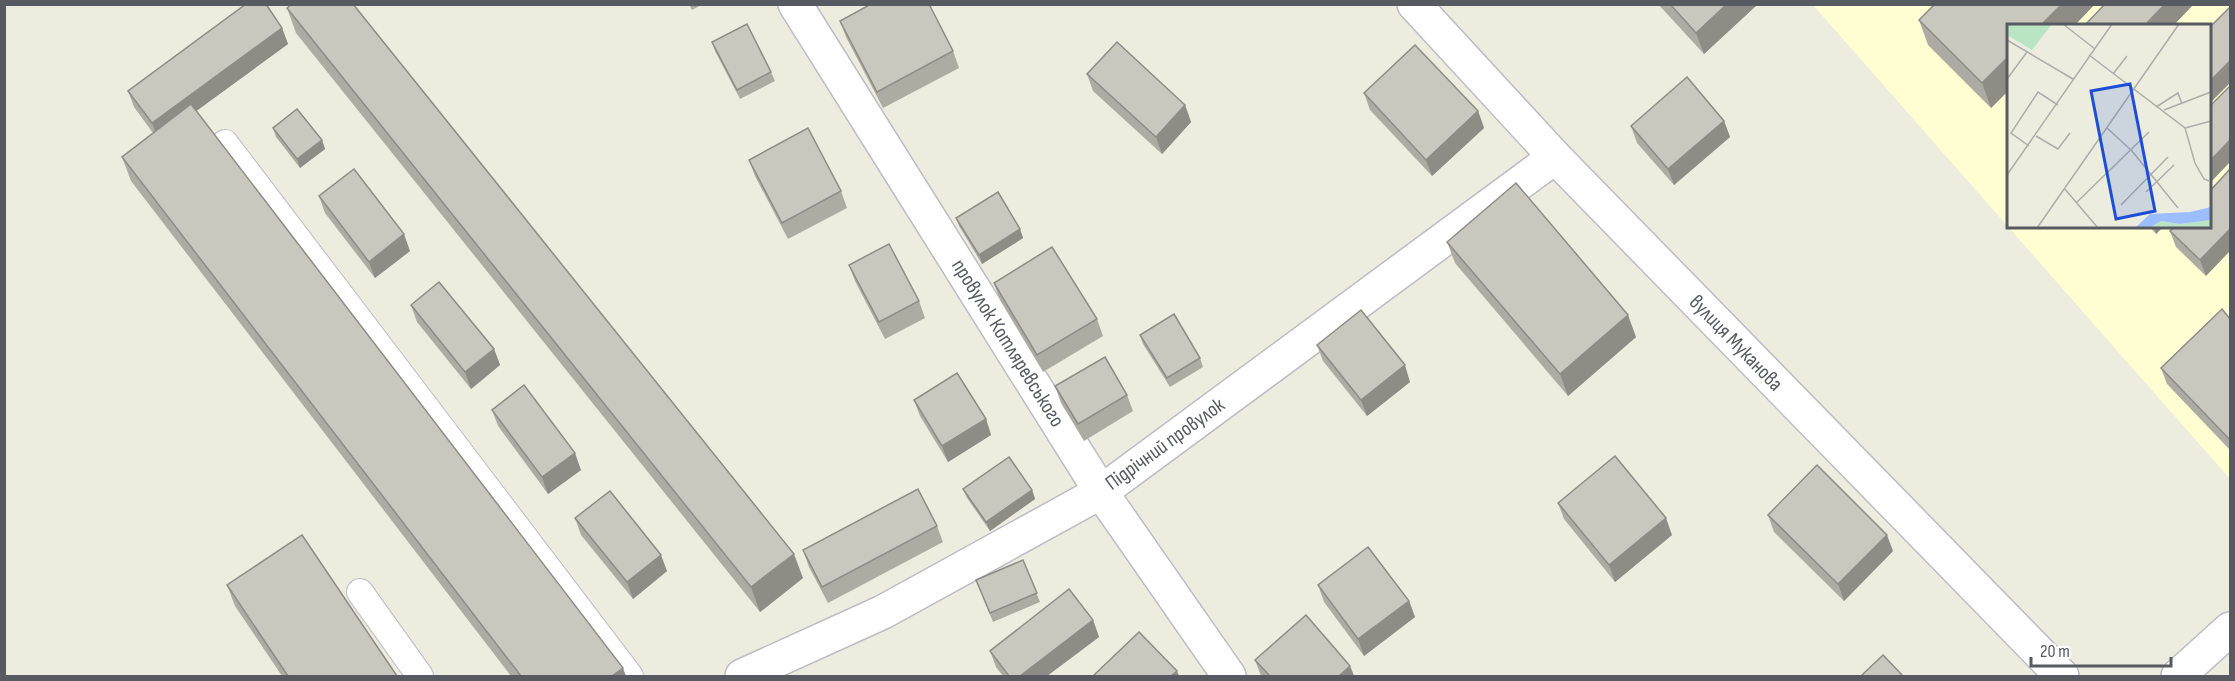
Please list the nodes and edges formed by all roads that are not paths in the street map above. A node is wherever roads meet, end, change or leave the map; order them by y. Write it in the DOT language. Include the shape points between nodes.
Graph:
graph roads {
  1 [pos="795,4"];
  2 [pos="1414,4"];
  3 [pos="225,143"];
  4 [pos="1555,157"];
  5 [pos="1101,492"];
  6 [pos="360,592"];
  7 [pos="2230,629"];
  8 [pos="420,676"];
  9 [pos="630,676"];
  10 [pos="742,676"];
  11 [pos="1229,676"];
  12 [pos="2062,676"];
  13 [pos="2178,676"];
  1 -- 5 [label="street, провулок Котляревського"];
  2 -- 4 [label="street, вулиця Муканова"];
  3 -- 9 [label="lane"];
  4 -- 5 [label="street, Підрічний провулок"];
  4 -- 12 [label="street, вулиця Муканова"];
  5 -- 10 [label="street, Підрічний провулок" via="883,612"];
  5 -- 11 [label="street, провулок Котляревського"];
  6 -- 8 [label="lane"];
  7 -- 13 [label="street"];
}
